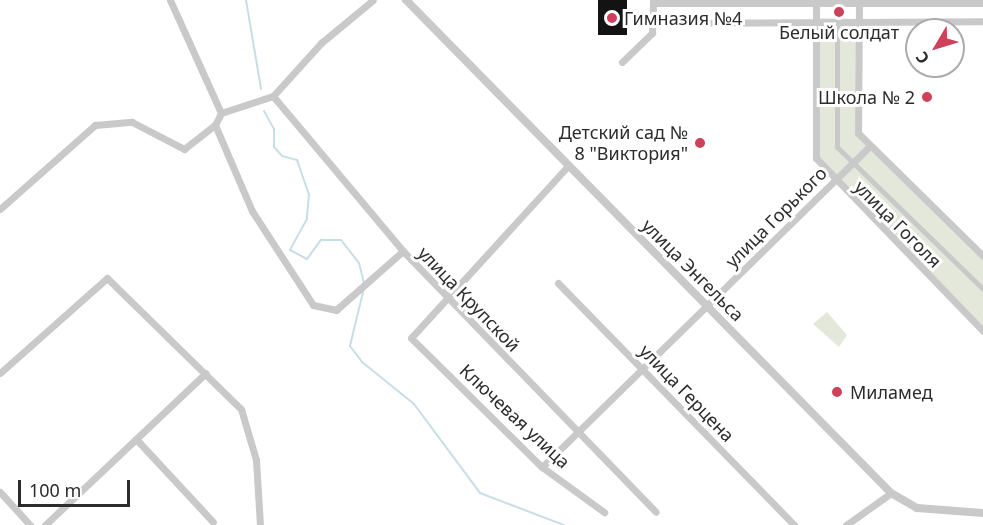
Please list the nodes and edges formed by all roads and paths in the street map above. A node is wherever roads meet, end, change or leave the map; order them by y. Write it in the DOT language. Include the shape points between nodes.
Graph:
graph roads {
  1 [pos="170,0"];
  2 [pos="373,0"];
  3 [pos="406,0"];
  4 [pos="816,1"];
  5 [pos="837,1"];
  6 [pos="859,1"];
  7 [pos="653,2"];
  8 [pos="983,3"];
  9 [pos="816,18"];
  10 [pos="839,19"];
  11 [pos="859,19"];
  12 [pos="983,21"];
  13 [pos="652,23"];
  14 [pos="622,62"];
  15 [pos="273,96"];
  16 [pos="221,113"];
  17 [pos="215,125"];
  18 [pos="868,148"];
  19 [pos="852,162"];
  20 [pos="567,167"];
  21 [pos="834,181"];
  22 [pos="0,209"];
  23 [pos="403,251"];
  24 [pos="983,256"];
  25 [pos="558,283"];
  26 [pos="983,289"];
  27 [pos="447,297"];
  28 [pos="706,306"];
  29 [pos="983,331"];
  30 [pos="641,368"];
  31 [pos="0,373"];
  32 [pos="206,373"];
  33 [pos="577,433"];
  34 [pos="136,439"];
  35 [pos="542,467"];
  36 [pos="0,492"];
  37 [pos="891,493"];
  38 [pos="604,512"];
  39 [pos="656,512"];
  40 [pos="983,513"];
  41 [pos="213,522"];
  42 [pos="30,525"];
  43 [pos="45,525"];
  44 [pos="260,525"];
  45 [pos="794,525"];
  46 [pos="846,525"];
  1 -- 16 [label="street"];
  2 -- 15 [label="street" via="321,43"];
  3 -- 20 [label="street, улица Энгельса"];
  4 -- 5 [label="street"];
  4 -- 7 [label="street"];
  4 -- 9 [label="street, улица Гоголя"];
  5 -- 6 [label="street"];
  5 -- 10 [label="street"];
  6 -- 8 [label="street"];
  6 -- 11 [label="street, улица Гоголя"];
  7 -- 13 [label="street"];
  9 -- 10 [label="street"];
  9 -- 13 [label="street"];
  9 -- 21 [label="street, улица Гоголя" via="816,158"];
  10 -- 11 [label="street"];
  10 -- 19 [label="street" via="836,138"];
  11 -- 12 [label="street"];
  11 -- 18 [label="street, улица Гоголя" via="858,134"];
  13 -- 14 [label="street" via="652,33"];
  15 -- 16 [label="street"];
  15 -- 23 [label="street, улица Крупской"];
  16 -- 17 [label="street"];
  17 -- 22 [label="street" via="184,149 132,122 95,125"];
  17 -- 23 [label="street" via="252,211 313,305 336,310"];
  18 -- 19 [label="street, улица Горького"];
  18 -- 24 [label="street, улица Гоголя"];
  19 -- 21 [label="street, улица Горького"];
  19 -- 26 [label="street"];
  20 -- 27 [label="street"];
  20 -- 28 [label="street, улица Энгельса"];
  21 -- 28 [label="street, улица Горького"];
  21 -- 29 [label="street, улица Гоголя"];
  23 -- 27 [label="street, улица Крупской"];
  25 -- 30 [label="street, улица Герцена"];
  27 -- 33 [label="street, улица Крупской"];
  27 -- 35 [label="street, Ключевая улица" via="411,338"];
  28 -- 30 [label="street, улица Горького"];
  28 -- 37 [label="street, улица Энгельса"];
  30 -- 33 [label="street, улица Горького"];
  30 -- 45 [label="street, улица Герцена"];
  31 -- 32 [label="street" via="107,278"];
  32 -- 34 [label="street"];
  32 -- 44 [label="street" via="241,409 256,460"];
  33 -- 35 [label="street, улица Горького"];
  33 -- 39 [label="street, улица Крупской"];
  34 -- 41 [label="street"];
  34 -- 43 [label="street"];
  35 -- 38 [label="street, Ключевая улица"];
  36 -- 42 [label="street"];
  37 -- 40 [label="street, улица Энгельса" via="917,508"];
  37 -- 46 [label="street"];
}
